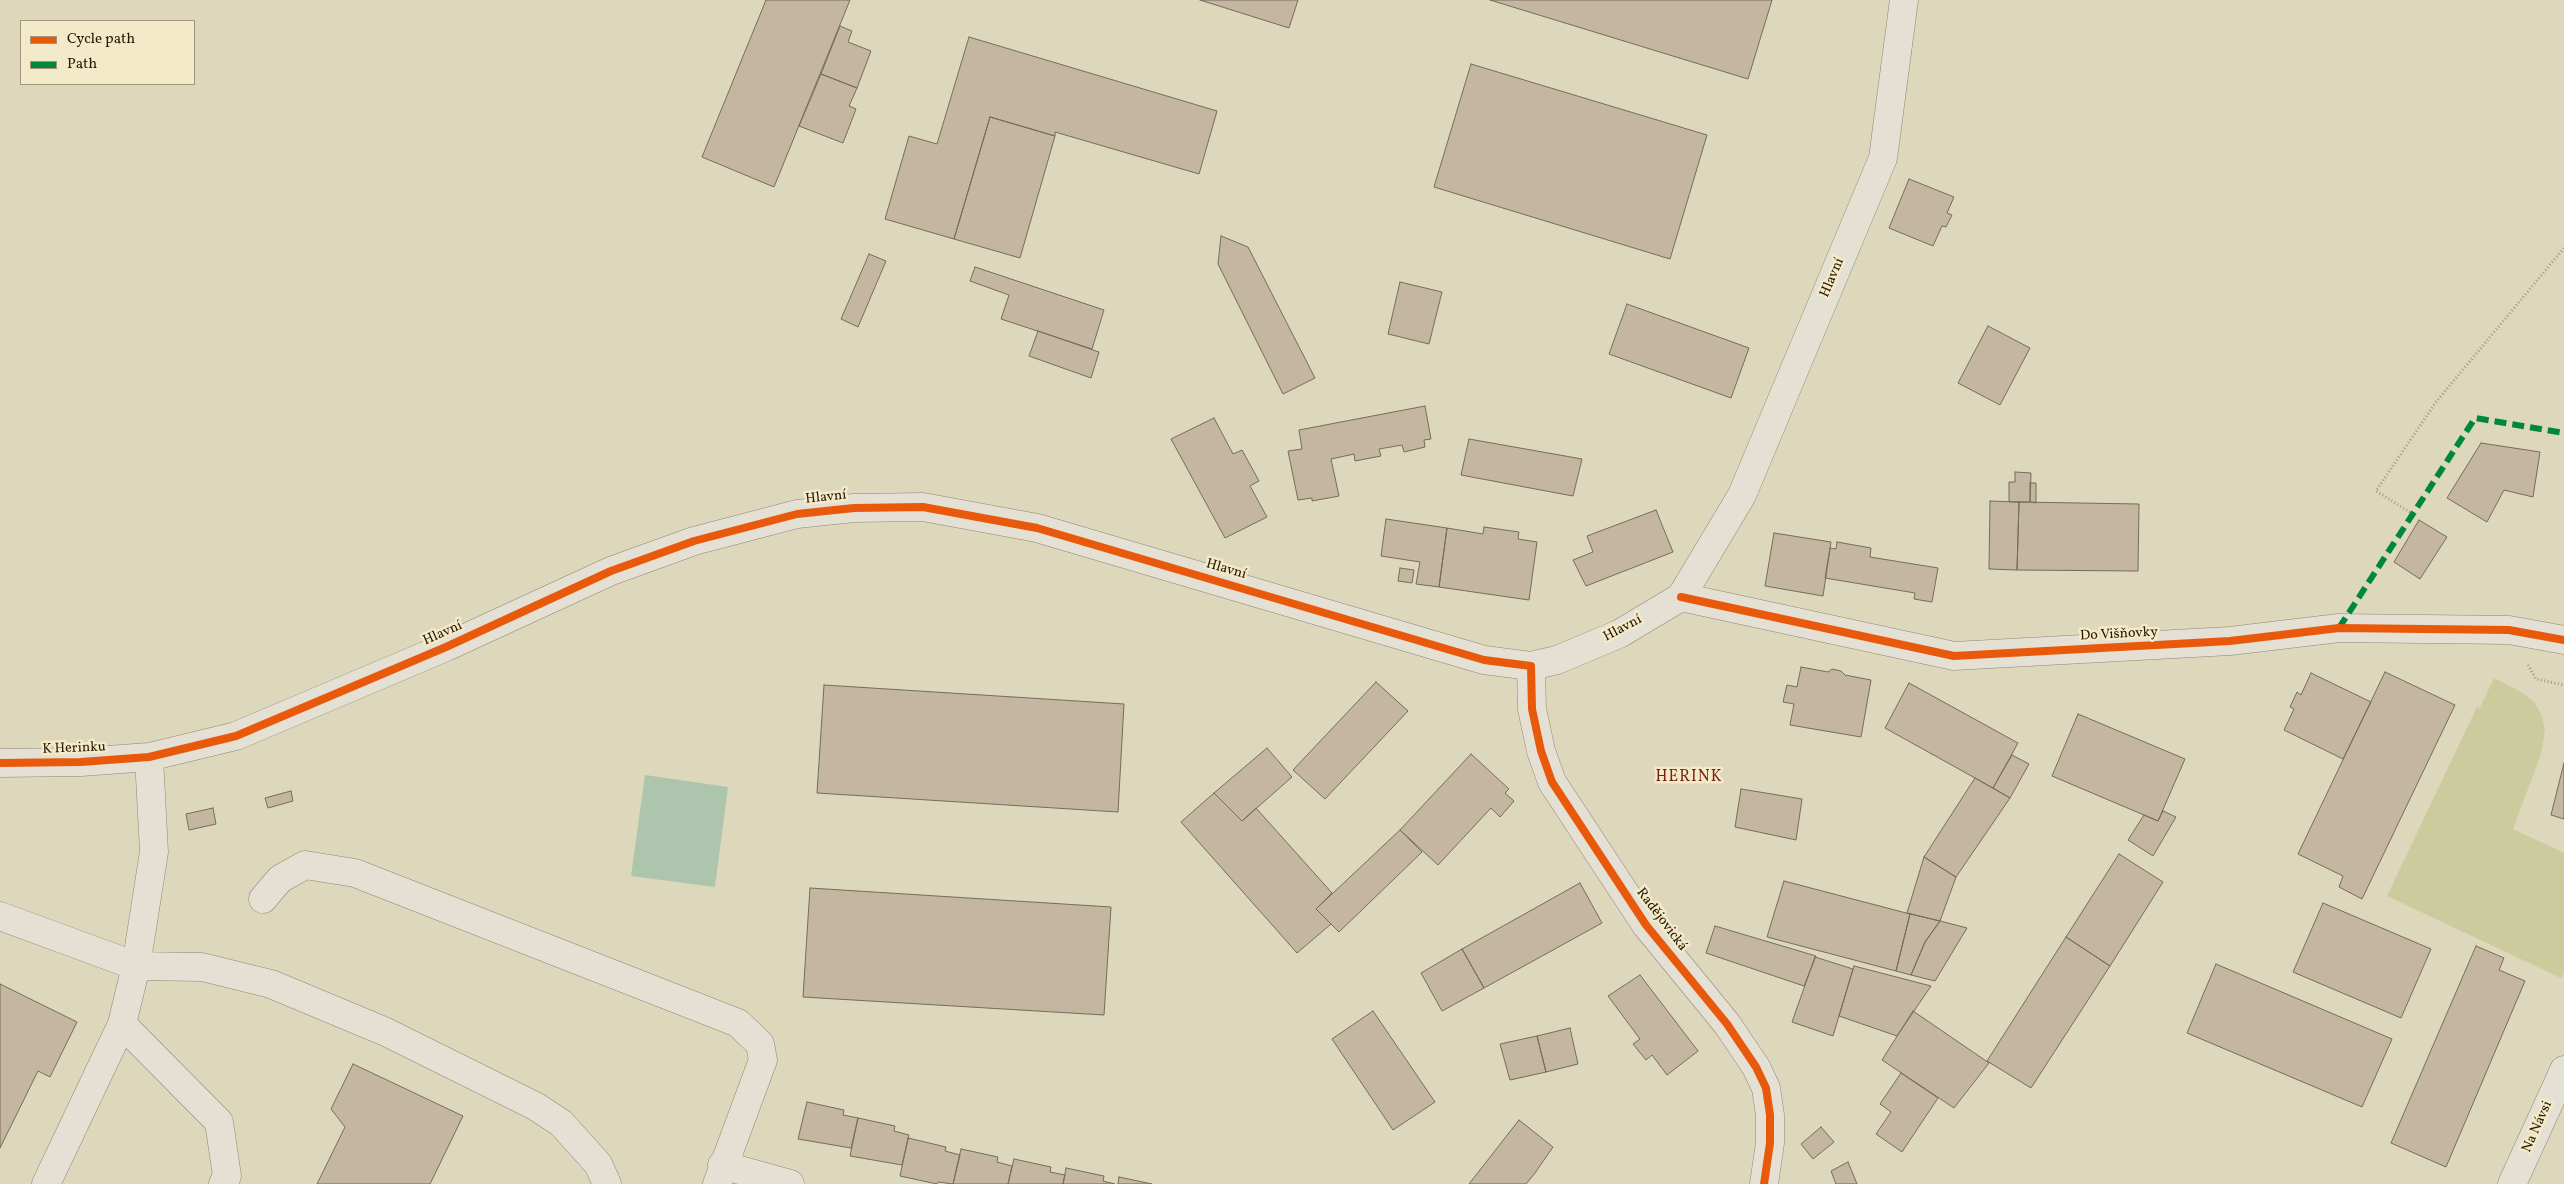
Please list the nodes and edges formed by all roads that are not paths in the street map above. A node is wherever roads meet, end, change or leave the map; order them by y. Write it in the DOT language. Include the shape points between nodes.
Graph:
graph roads {
  1 [pos="1904,0"];
  2 [pos="1681,597"];
  3 [pos="2564,640"];
  4 [pos="1531,666"];
  5 [pos="149,757"];
  6 [pos="0,763"];
  7 [pos="264,899"];
  8 [pos="0,916"];
  9 [pos="136,966"];
  10 [pos="122,1024"];
  11 [pos="2564,1070"];
  12 [pos="719,1175"];
  13 [pos="46,1184"];
  14 [pos="223,1184"];
  15 [pos="607,1184"];
  16 [pos="790,1184"];
  17 [pos="1764,1184"];
  18 [pos="2512,1184"];
  1 -- 2 [label="street, Hlavní" via="1884,158 1742,496"];
  2 -- 3 [label="street, Do Višňovky" via="1954,656 2230,641 2339,628 2509,630"];
  2 -- 4 [label="street, Hlavní" via="1619,634 1557,660"];
  4 -- 5 [label="street, Hlavní" via="1484,660 1037,528 923,507 854,508 796,514 694,541 611,571 446,647 236,736"];
  4 -- 17 [label="street, Radějovická" via="1532,709 1540,751 1552,782 1646,925 1727,1024 1766,1088 1770,1143"];
  5 -- 6 [label="street, K Herinku"];
  5 -- 9 [label="street" via="154,852"];
  7 -- 12 [label="street" via="280,879 305,864 355,873 738,1023 760,1044 763,1060"];
  8 -- 9 [label="street"];
  9 -- 10 [label="street"];
  9 -- 15 [label="street" via="202,967 263,982 386,1032 535,1106 561,1123 598,1164"];
  10 -- 13 [label="street"];
  10 -- 14 [label="street" via="219,1122 227,1176"];
  11 -- 18 [label="street, Na Návsi"];
  12 -- 16 [label="street"];
}
